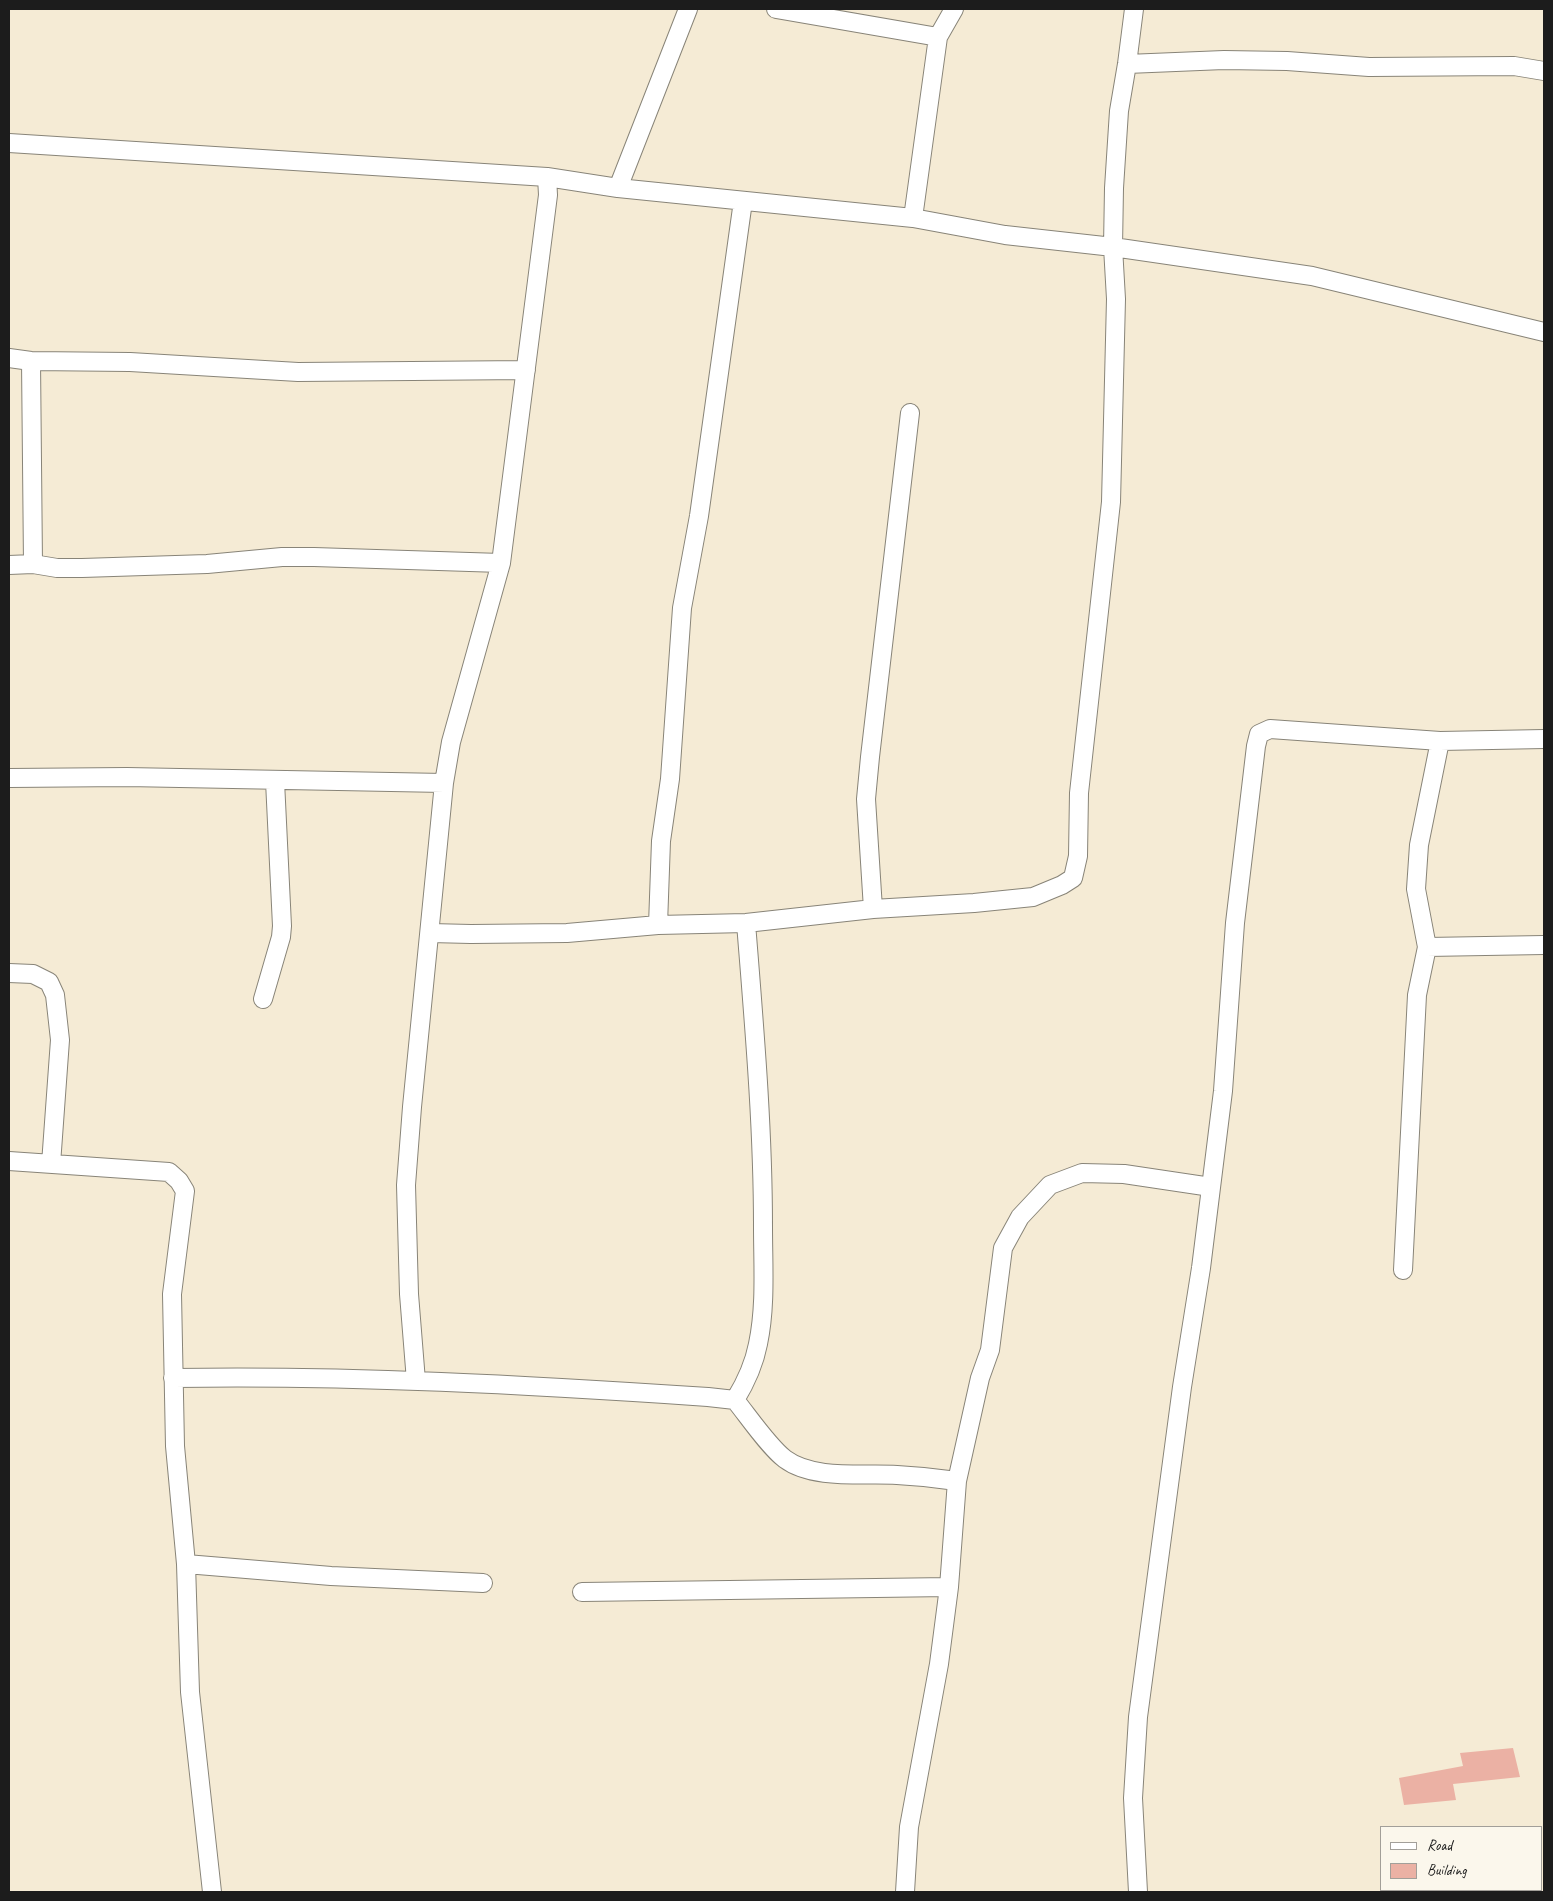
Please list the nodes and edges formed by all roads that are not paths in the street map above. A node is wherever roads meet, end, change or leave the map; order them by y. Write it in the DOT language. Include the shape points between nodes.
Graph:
graph roads {
  1 [pos="688,9"];
  2 [pos="776,9"];
  3 [pos="954,9"];
  4 [pos="1134,9"];
  5 [pos="938,37"];
  6 [pos="1127,64"];
  7 [pos="1544,71"];
  8 [pos="9,143"];
  9 [pos="547,176"];
  10 [pos="618,188"];
  11 [pos="743,201"];
  12 [pos="913,218"];
  13 [pos="1113,247"];
  14 [pos="1544,332"];
  15 [pos="9,358"];
  16 [pos="31,361"];
  17 [pos="526,370"];
  18 [pos="910,413"];
  19 [pos="500,562"];
  20 [pos="33,564"];
  21 [pos="9,565"];
  22 [pos="1544,739"];
  23 [pos="1440,741"];
  24 [pos="9,778"];
  25 [pos="274,781"];
  26 [pos="444,783"];
  27 [pos="873,909"];
  28 [pos="746,923"];
  29 [pos="658,926"];
  30 [pos="430,933"];
  31 [pos="1544,945"];
  32 [pos="1427,946"];
  33 [pos="9,973"];
  34 [pos="263,999"];
  35 [pos="9,1161"];
  36 [pos="51,1164"];
  37 [pos="1211,1187"];
  38 [pos="1403,1270"];
  39 [pos="173,1378"];
  40 [pos="416,1381"];
  41 [pos="735,1400"];
  42 [pos="958,1481"];
  43 [pos="186,1564"];
  44 [pos="483,1583"];
  45 [pos="949,1587"];
  46 [pos="582,1592"];
  47 [pos="212,1892"];
  48 [pos="905,1892"];
  49 [pos="1138,1892"];
  1 -- 10 [label="street"];
  2 -- 5 [label="street"];
  3 -- 5 [label="street"];
  4 -- 6 [label="street"];
  5 -- 12 [label="street"];
  6 -- 7 [label="street" via="1287,61 1369,67 1514,66"];
  6 -- 13 [label="street" via="1118,120"];
  8 -- 9 [label="street"];
  9 -- 10 [label="street"];
  9 -- 17 [label="street" via="548,195"];
  10 -- 11 [label="street"];
  11 -- 12 [label="street"];
  11 -- 29 [label="street" via="699,516 682,608 670,779 661,841"];
  12 -- 13 [label="street" via="1005,235"];
  13 -- 14 [label="street" via="1312,276"];
  13 -- 27 [label="street" via="1116,298 1111,502 1079,793 1078,856 1073,878 1062,886 1033,897 974,904"];
  15 -- 16 [label="street"];
  16 -- 17 [label="street" via="130,362 298,372"];
  16 -- 20 [label="street"];
  17 -- 19 [label="street"];
  18 -- 27 [label="street" via="866,799"];
  19 -- 20 [label="street" via="314,557 82,568"];
  19 -- 26 [label="street" via="451,742"];
  20 -- 21 [label="street"];
  22 -- 23 [label="street"];
  23 -- 32 [label="street" via="1419,845 1416,880"];
  23 -- 37 [label="street" via="1270,729 1259,734 1235,923 1223,1091"];
  24 -- 25 [label="street"];
  25 -- 26 [label="street"];
  25 -- 34 [label="street" via="282,926"];
  26 -- 30 [label="street"];
  27 -- 28 [label="street"];
  28 -- 29 [label="street"];
  28 -- 41 [label="street" via="759,1091 763,1285 758,1345 748,1379"];
  29 -- 30 [label="street" via="567,933"];
  30 -- 40 [label="street" via="406,1185 409,1294"];
  31 -- 32 [label="street"];
  32 -- 38 [label="street" via="1418,995"];
  33 -- 36 [label="street" via="33,974 49,982 55,995 60,1040"];
  35 -- 36 [label="street"];
  36 -- 39 [label="street" via="168,1172 185,1191 172,1294"];
  37 -- 42 [label="street" via="1124,1174 1082,1174 1050,1185 1020,1217 1003,1248 990,1350 980,1378"];
  37 -- 49 [label="street" via="1138,1716 1133,1798"];
  39 -- 40 [label="street"];
  39 -- 43 [label="street" via="175,1446"];
  40 -- 41 [label="street" via="554,1386"];
  41 -- 42 [label="street" via="785,1459 809,1470"];
  42 -- 45 [label="street"];
  43 -- 44 [label="street" via="331,1576"];
  43 -- 47 [label="street" via="190,1692"];
  45 -- 46 [label="street"];
  45 -- 48 [label="street" via="939,1664 909,1828"];
}
